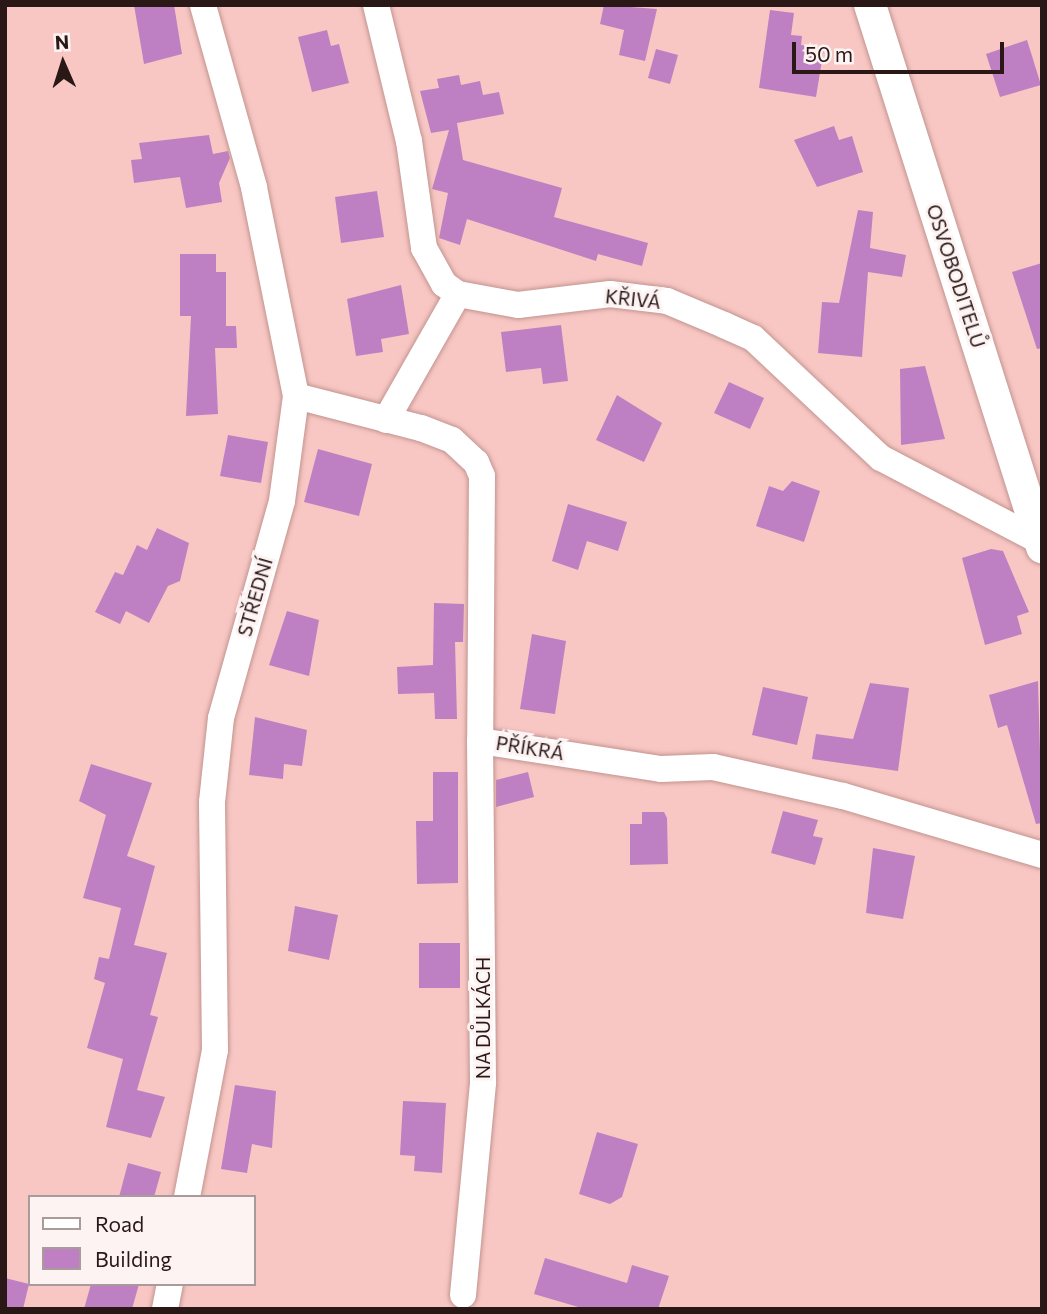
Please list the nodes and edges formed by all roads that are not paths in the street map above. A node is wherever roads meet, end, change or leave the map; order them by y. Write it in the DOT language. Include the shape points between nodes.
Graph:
graph roads {
  1 [pos="203,5"];
  2 [pos="376,5"];
  3 [pos="870,5"];
  4 [pos="458,294"];
  5 [pos="296,396"];
  6 [pos="386,420"];
  7 [pos="1041,544"];
  8 [pos="480,741"];
  9 [pos="1042,855"];
  10 [pos="187,1195"];
  11 [pos="170,1286"];
  12 [pos="463,1295"];
  13 [pos="165,1309"];
  1 -- 5 [label="street, STŘEDNÍ" via="254,187"];
  2 -- 4 [label="street" via="409,141 424,248 444,284"];
  3 -- 7 [label="street, OSVOBODITELŮ"];
  4 -- 6 [label="street"];
  4 -- 7 [label="street, KŘIVÁ" via="518,305 610,294 667,301 724,325 753,338 881,458"];
  5 -- 6 [label="street, PŘÍKRÁ"];
  5 -- 10 [label="street, STŘEDNÍ" via="282,501 221,718 212,802 215,1050"];
  6 -- 8 [label="street, PŘÍKRÁ" via="452,440 482,476"];
  8 -- 9 [label="street, PŘÍKRÁ" via="662,769 713,767 843,796"];
  8 -- 12 [label="street, NA DŮLKÁCH" via="483,1082"];
  11 -- 13 [label="street"];
}
